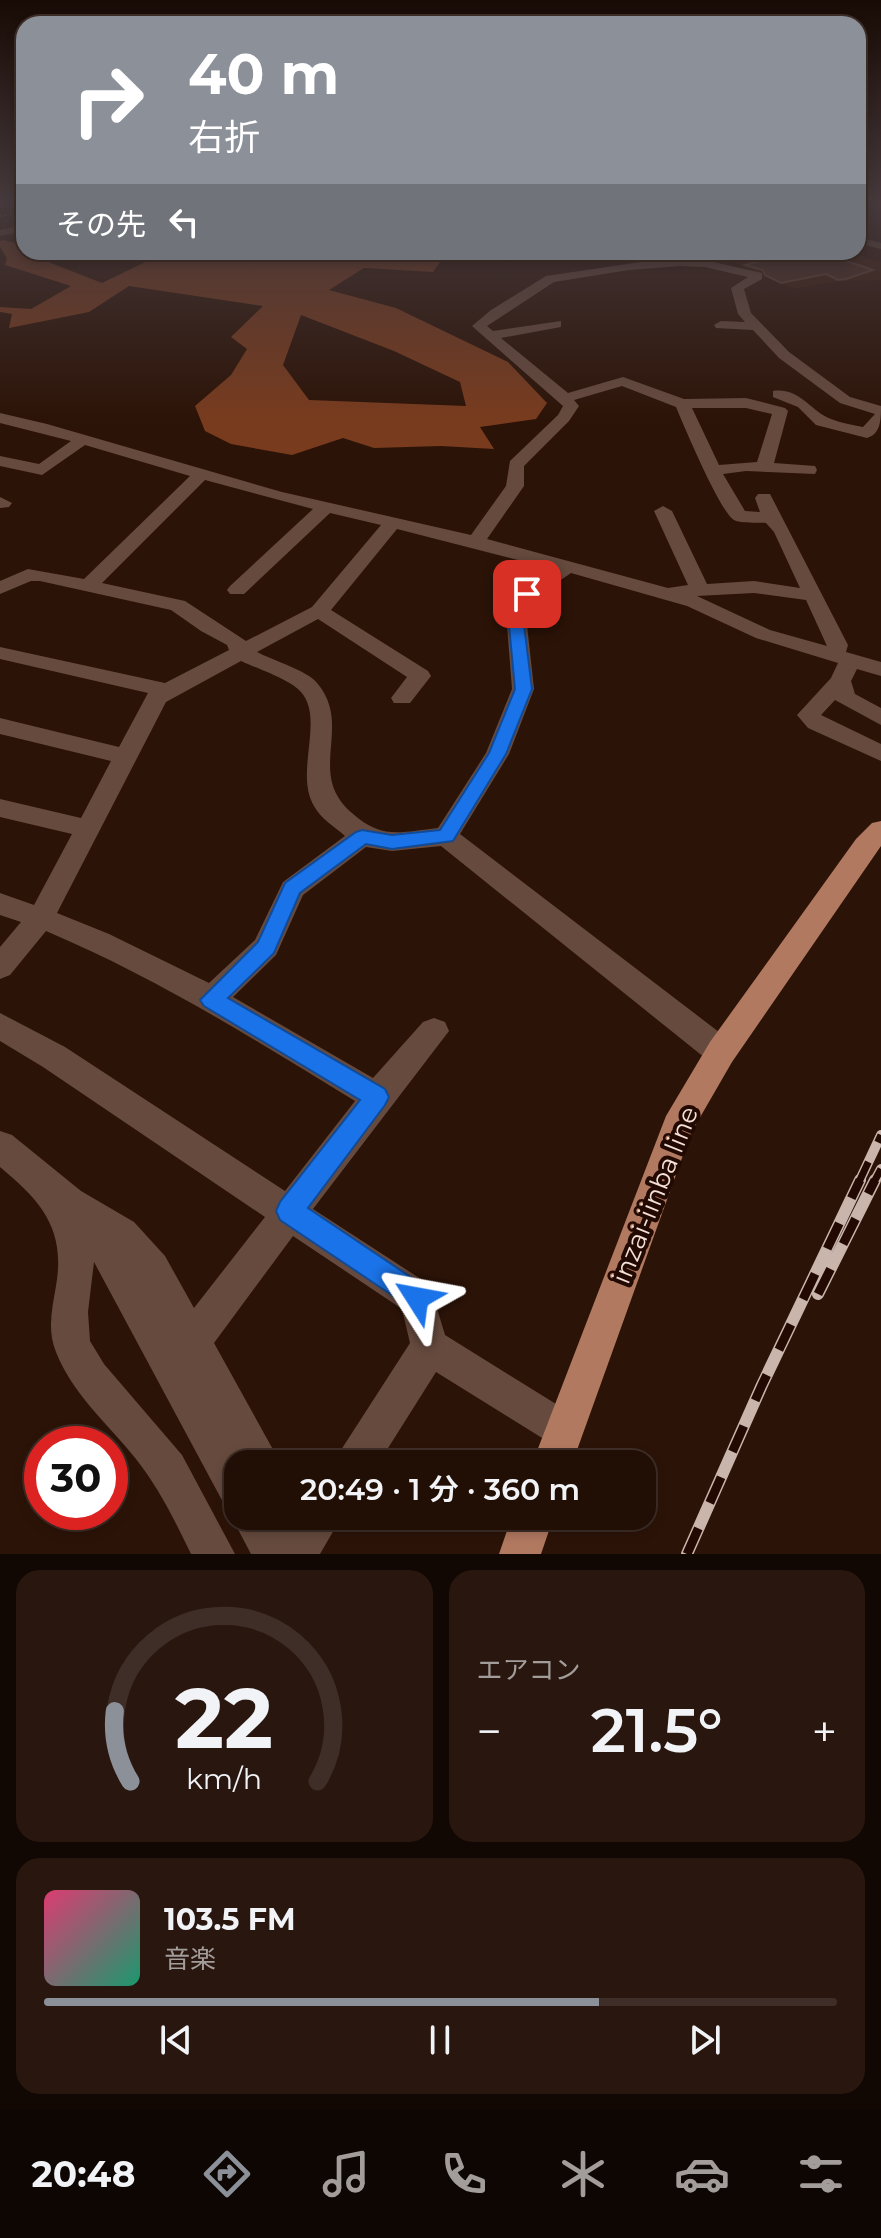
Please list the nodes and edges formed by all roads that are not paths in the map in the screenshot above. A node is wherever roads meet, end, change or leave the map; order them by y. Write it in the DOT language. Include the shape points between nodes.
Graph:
graph roads {
  1 [pos="567,277"];
  2 [pos="757,277"];
  3 [pos="556,324"];
  4 [pos="721,325"];
  5 [pos="755,326"];
  6 [pos="492,335"];
  7 [pos="778,394"];
  8 [pos="565,398"];
  9 [pos="682,404"];
  10 [pos="881,413"];
  11 [pos="1,419"];
  12 [pos="83,439"];
  13 [pos="0,461"];
  14 [pos="764,467"];
  15 [pos="809,470"];
  16 [pos="713,471"];
  17 [pos="201,475"];
  18 [pos="764,498"];
  19 [pos="325,508"];
  20 [pos="663,511"];
  21 [pos="771,518"];
  22 [pos="393,522"];
  23 [pos="476,542"];
  24 [pos="570,566"];
  25 [pos="86,587"];
  26 [pos="0,588"];
  27 [pos="237,590"];
  28 [pos="700,590"];
  29 [pos="666,593"];
  30 [pos="811,595"];
  31 [pos="319,611"];
  32 [pos="0,653"];
  33 [pos="241,653"];
  34 [pos="842,665"];
  35 [pos="881,669"];
  36 [pos="168,691"];
  37 [pos="402,698"];
  38 [pos="881,718"];
  39 [pos="0,726"];
  40 [pos="881,753"];
  41 [pos="123,756"];
  42 [pos="0,808"];
  43 [pos="88,829"];
  44 [pos="881,830"];
  45 [pos="446,836"];
  46 [pos="362,837"];
  47 [pos="0,904"];
  48 [pos="41,917"];
  49 [pos="0,967"];
  50 [pos="211,1000"];
  51 [pos="0,1026"];
  52 [pos="434,1031"];
  53 [pos="721,1052"];
  54 [pos="377,1097"];
  55 [pos="0,1146"];
  56 [pos="55,1191"];
  57 [pos="289,1211"];
  58 [pos="430,1347"];
  59 [pos="181,1350"];
  60 [pos="558,1448"];
  61 [pos="251,1450"];
  62 [pos="364,1450"];
  63 [pos="224,1456"];
  64 [pos="528,1530"];
  65 [pos="214,1554"];
  66 [pos="520,1554"];
  1 -- 6 [label="street" via="550,279 537,292 498,310 479,326"];
  2 -- 5 [label="street" via="737,288"];
  3 -- 6 [label="street"];
  4 -- 5 [label="street"];
  5 -- 10 [label="street" via="845,400"];
  6 -- 8 [label="street"];
  7 -- 10 [label="street" via="803,404 822,422 867,433"];
  8 -- 9 [label="street" via="623,381"];
  8 -- 23 [label="street" via="571,406 568,412 516,465 515,486"];
  9 -- 14 [label="street" via="746,403 780,411"];
  9 -- 16 [label="street"];
  11 -- 12 [label="street"];
  12 -- 13 [label="street" via="42,470"];
  12 -- 17 [label="street"];
  14 -- 15 [label="street"];
  14 -- 16 [label="street"];
  16 -- 21 [label="street" via="739,516"];
  17 -- 19 [label="street"];
  17 -- 25 [label="street"];
  18 -- 21 [label="street"];
  19 -- 22 [label="street"];
  19 -- 27 [label="street"];
  20 -- 28 [label="street"];
  21 -- 30 [label="street" via="795,555"];
  22 -- 23 [label="street"];
  22 -- 31 [label="street"];
  23 -- 24 [label="street"];
  24 -- 29 [label="street"];
  24 -- 45 [label="street" via="527,594 517,625 523,689 497,754"];
  25 -- 26 [label="street" via="28,575"];
  25 -- 33 [label="street" via="178,605 236,641"];
  28 -- 29 [label="street"];
  28 -- 30 [label="street" via="754,587"];
  29 -- 34 [label="street"];
  30 -- 34 [label="street" via="838,645"];
  31 -- 33 [label="street"];
  31 -- 37 [label="street" via="420,676"];
  32 -- 36 [label="street"];
  33 -- 36 [label="street"];
  33 -- 46 [label="street" via="308,685 318,701 322,729 317,765 324,803"];
  34 -- 35 [label="street"];
  34 -- 38 [label="street" via="845,698"];
  34 -- 40 [label="street" via="808,715"];
  36 -- 41 [label="street" via="157,697"];
  39 -- 41 [label="street"];
  41 -- 43 [label="street"];
  42 -- 43 [label="street"];
  43 -- 48 [label="street"];
  44 -- 53 [label="main road, inzai-iinba line"];
  45 -- 46 [label="street" via="392,842"];
  45 -- 53 [label="street"];
  46 -- 50 [label="street" via="292,889 266,947"];
  47 -- 48 [label="street"];
  48 -- 49 [label="street"];
  48 -- 50 [label="street" via="124,953"];
  50 -- 54 [label="street"];
  51 -- 57 [label="street"];
  52 -- 54 [label="street"];
  53 -- 60 [label="main road, inzai-iinba line" via="671,1141"];
  54 -- 57 [label="street"];
  55 -- 56 [label="street"];
  56 -- 59 [label="street" via="122,1234 152,1269"];
  56 -- 65 [label="street" via="76,1254 68,1320 71,1345 83,1369 162,1460"];
  57 -- 58 [label="street" via="417,1298"];
  57 -- 59 [label="street"];
  58 -- 60 [label="street"];
  58 -- 62 [label="street"];
  59 -- 61 [label="street"];
  59 -- 63 [label="street"];
  64 -- 66 [label="main road"];
}
